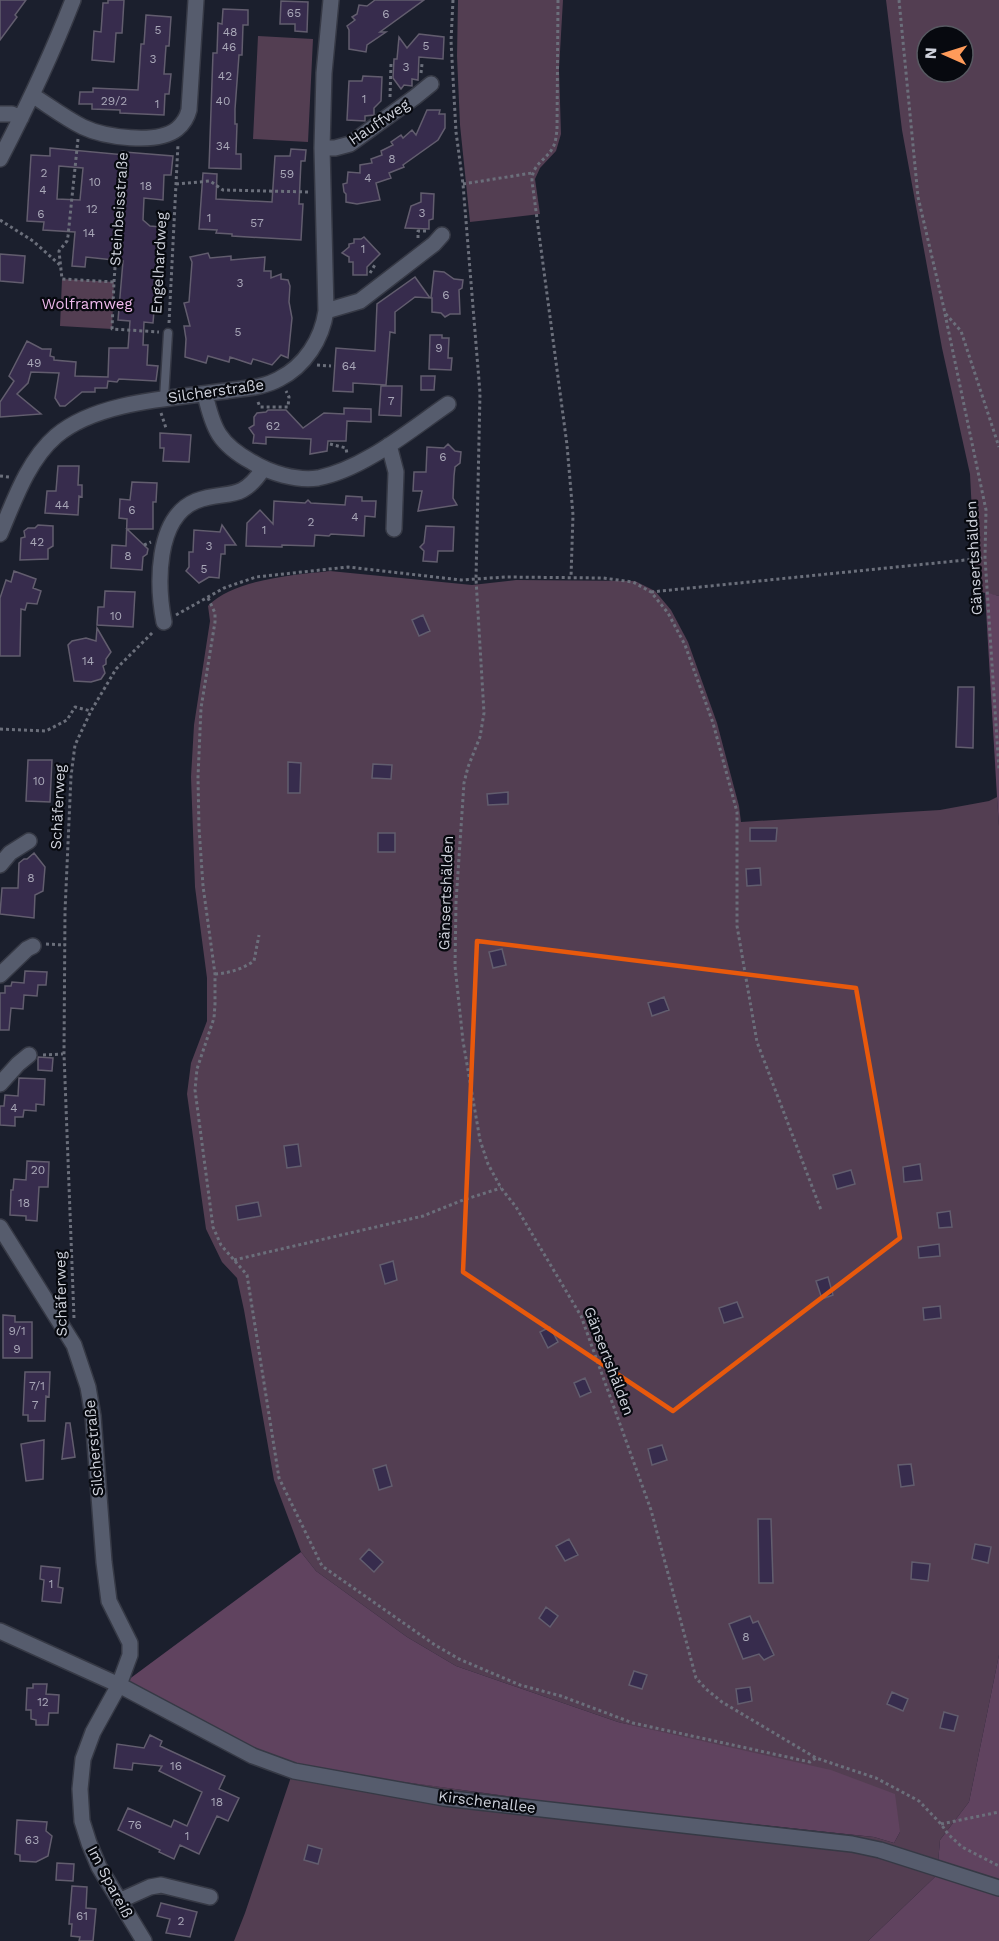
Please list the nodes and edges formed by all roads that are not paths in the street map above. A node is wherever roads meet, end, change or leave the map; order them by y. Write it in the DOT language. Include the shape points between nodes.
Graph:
graph roads {
  1 [pos="73,0"];
  2 [pos="196,0"];
  3 [pos="331,0"];
  4 [pos="431,84"];
  5 [pos="32,95"];
  6 [pos="0,114"];
  7 [pos="21,118"];
  8 [pos="322,148"];
  9 [pos="0,159"];
  10 [pos="442,235"];
  11 [pos="326,311"];
  12 [pos="168,333"];
  13 [pos="205,394"];
  14 [pos="164,398"];
  15 [pos="448,404"];
  16 [pos="389,445"];
  17 [pos="262,469"];
  18 [pos="394,529"];
  19 [pos="0,534"];
  20 [pos="164,622"];
  21 [pos="29,841"];
  22 [pos="0,865"];
  23 [pos="33,946"];
  24 [pos="0,975"];
  25 [pos="29,1055"];
  26 [pos="0,1084"];
  27 [pos="0,1227"];
  28 [pos="0,1631"];
  29 [pos="119,1685"];
  30 [pos="999,1888"];
  31 [pos="210,1897"];
  32 [pos="118,1901"];
  33 [pos="144,1941"];
  1 -- 5 [label="street"];
  2 -- 5 [label="street, Steinbeisstraße" via="189,110 176,131 163,136 124,137 97,132"];
  3 -- 8 [label="street, Silcherstraße"];
  4 -- 8 [label="street, Hauffweg" via="350,144"];
  5 -- 7 [label="street"];
  6 -- 7 [label="street"];
  7 -- 9 [label="street"];
  8 -- 11 [label="street, Silcherstraße"];
  10 -- 11 [label="street" via="360,301"];
  11 -- 13 [label="street, Silcherstraße" via="315,344 299,366 279,380"];
  12 -- 14 [label="lane, Engelhardweg"];
  13 -- 14 [label="street, Silcherstraße"];
  13 -- 17 [label="street" via="211,420 227,445"];
  14 -- 19 [label="street, Silcherstraße" via="94,413 56,436 41,451 18,491"];
  15 -- 16 [label="street"];
  16 -- 17 [label="street" via="348,468 315,478"];
  16 -- 18 [label="street" via="396,472"];
  17 -- 20 [label="street" via="246,488 232,495 196,501 174,518 163,549"];
  21 -- 22 [label="street"];
  23 -- 24 [label="street"];
  25 -- 26 [label="street"];
  27 -- 29 [label="street, Silcherstraße" via="74,1345 88,1387 109,1601 130,1643 130,1655"];
  28 -- 29 [label="street, Kirschenallee"];
  29 -- 30 [label="street, Kirschenallee" via="228,1744 294,1771 444,1798 852,1844"];
  29 -- 32 [label="street, Im Spareiß" via="93,1732 83,1759 80,1789 82,1821 89,1843"];
  31 -- 32 [label="street" via="161,1885"];
  32 -- 33 [label="street, Im Spareiß"];
}
